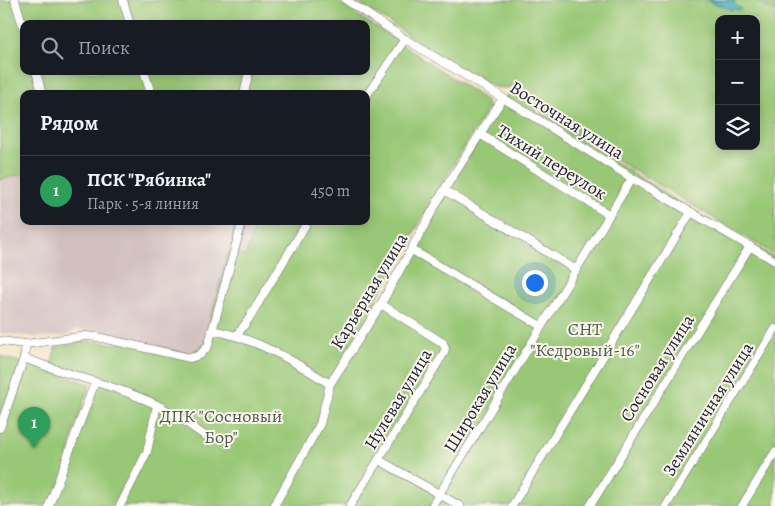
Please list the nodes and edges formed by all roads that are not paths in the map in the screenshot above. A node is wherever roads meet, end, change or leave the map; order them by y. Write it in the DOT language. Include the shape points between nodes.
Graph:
graph roads {
  1 [pos="15,0"];
  2 [pos="122,0"];
  3 [pos="346,0"];
  4 [pos="21,20"];
  5 [pos="129,20"];
  6 [pos="405,39"];
  7 [pos="37,75"];
  8 [pos="145,75"];
  9 [pos="248,75"];
  10 [pos="41,90"];
  11 [pos="150,90"];
  12 [pos="245,90"];
  13 [pos="370,91"];
  14 [pos="503,98"];
  15 [pos="480,134"];
  16 [pos="632,178"];
  17 [pos="444,190"];
  18 [pos="691,212"];
  19 [pos="608,214"];
  20 [pos="306,225"];
  21 [pos="241,226"];
  22 [pos="750,246"];
  23 [pos="412,250"];
  24 [pos="775,261"];
  25 [pos="575,269"];
  26 [pos="381,304"];
  27 [pos="541,326"];
  28 [pos="775,328"];
  29 [pos="212,330"];
  30 [pos="237,335"];
  31 [pos="0,342"];
  32 [pos="26,344"];
  33 [pos="24,358"];
  34 [pos="95,382"];
  35 [pos="330,384"];
  36 [pos="157,405"];
  37 [pos="0,428"];
  38 [pos="204,435"];
  39 [pos="775,452"];
  40 [pos="379,460"];
  41 [pos="439,494"];
  42 [pos="49,506"];
  43 [pos="120,506"];
  44 [pos="274,506"];
  45 [pos="350,506"];
  46 [pos="432,506"];
  47 [pos="460,506"];
  48 [pos="512,506"];
  49 [pos="590,506"];
  50 [pos="666,506"];
  51 [pos="742,506"];
  1 -- 4 [label="street"];
  2 -- 5 [label="street"];
  3 -- 6 [label="street, Восточная улица"];
  6 -- 13 [label="street"];
  6 -- 14 [label="street, Восточная улица"];
  7 -- 10 [label="street"];
  8 -- 11 [label="street"];
  9 -- 12 [label="street"];
  14 -- 15 [label="street, Карьерная улица"];
  14 -- 16 [label="street, Восточная улица"];
  15 -- 17 [label="street, Карьерная улица"];
  15 -- 19 [label="street, Тихий переулок"];
  16 -- 18 [label="street, Восточная улица"];
  16 -- 19 [label="street, Широкая улица"];
  17 -- 23 [label="street, Карьерная улица"];
  17 -- 25 [label="street"];
  18 -- 22 [label="street, Восточная улица"];
  18 -- 48 [label="street"];
  19 -- 25 [label="street, Широкая улица"];
  20 -- 30 [label="street"];
  21 -- 29 [label="street"];
  22 -- 24 [label="street, Восточная улица"];
  22 -- 49 [label="street, Сосновая улица"];
  23 -- 26 [label="street, Карьерная улица"];
  23 -- 27 [label="street"];
  25 -- 27 [label="street, Широкая улица"];
  26 -- 35 [label="street, Карьерная улица"];
  26 -- 40 [label="street, Нулевая улица" via="444,343 445,348"];
  27 -- 41 [label="street, Широкая улица"];
  28 -- 50 [label="street, Земляничная улица"];
  29 -- 30 [label="street"];
  29 -- 32 [label="street" via="205,351 195,358 86,336"];
  30 -- 35 [label="street" via="285,356"];
  31 -- 32 [label="street"];
  32 -- 33 [label="street"];
  33 -- 34 [label="street"];
  33 -- 37 [label="street"];
  34 -- 36 [label="street"];
  34 -- 42 [label="street"];
  35 -- 44 [label="street, Карьерная улица" via="320,424"];
  36 -- 38 [label="street"];
  36 -- 43 [label="street" via="144,458"];
  39 -- 51 [label="street"];
  40 -- 41 [label="street"];
  40 -- 45 [label="street, Нулевая улица"];
  41 -- 46 [label="street, Широкая улица"];
  41 -- 47 [label="street"];
}
